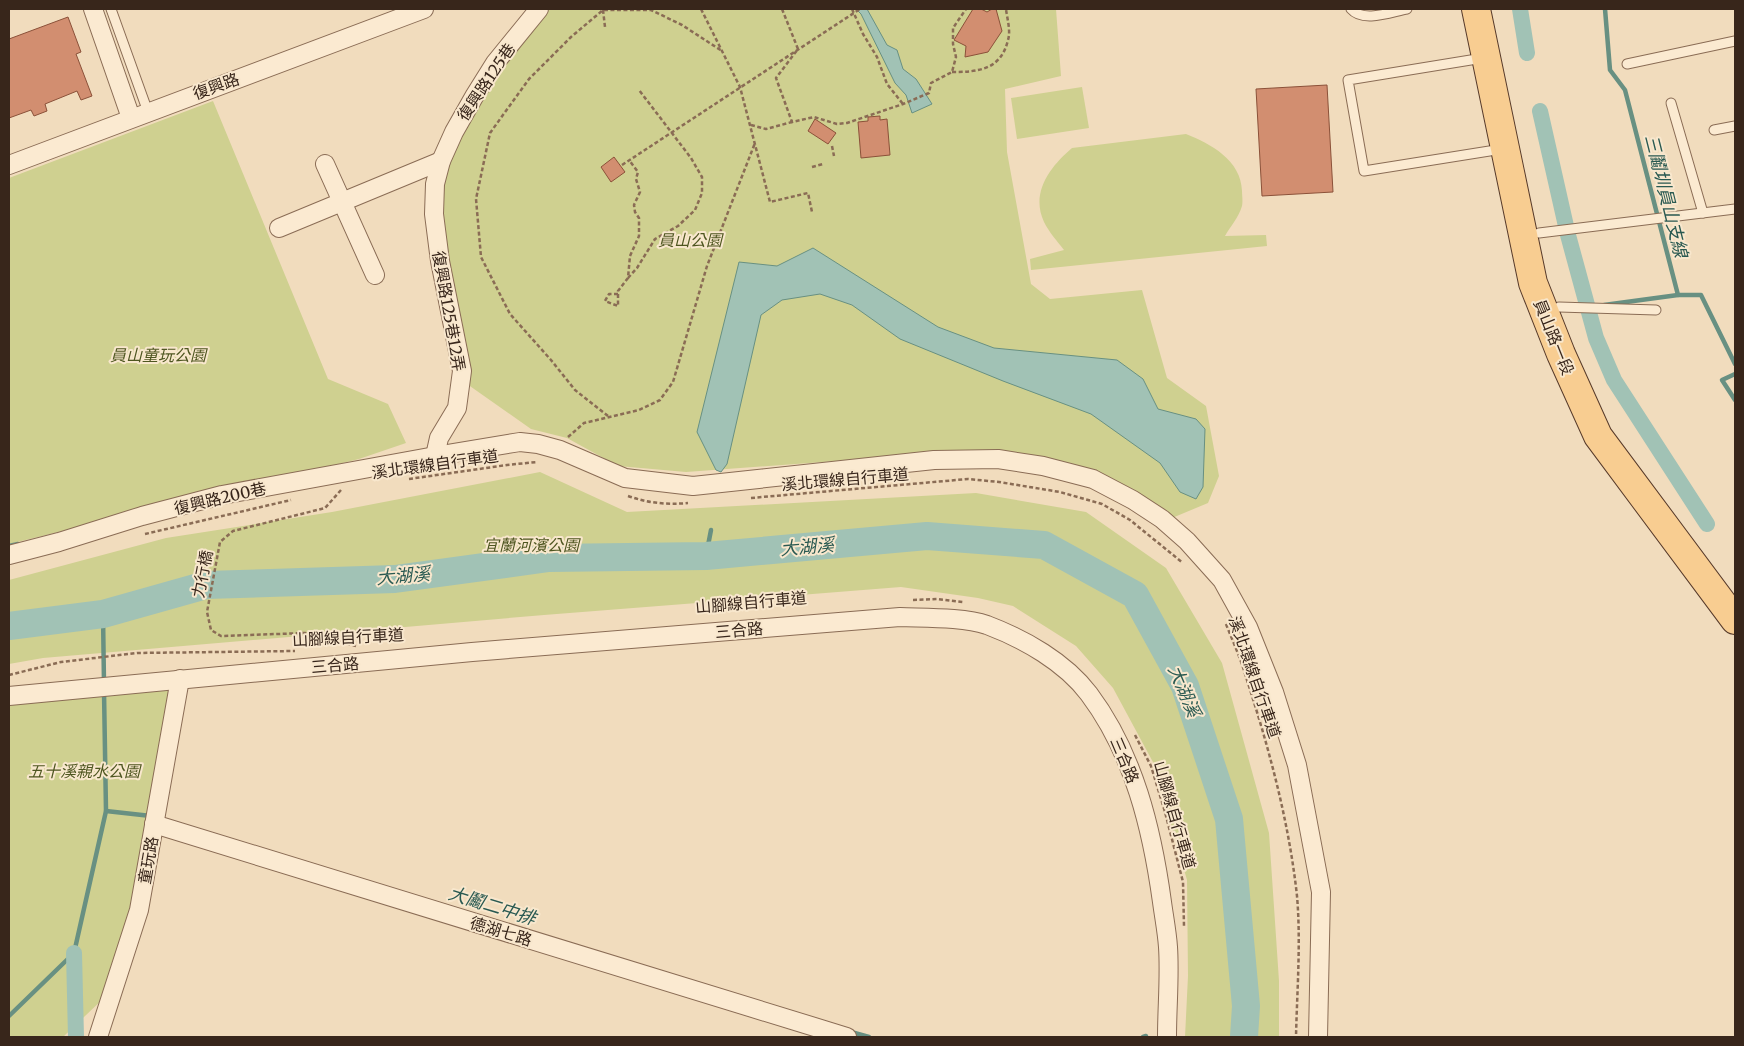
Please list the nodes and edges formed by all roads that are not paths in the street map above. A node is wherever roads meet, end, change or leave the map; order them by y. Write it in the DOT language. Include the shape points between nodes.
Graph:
graph roads {
  1 [pos="93,9"];
  2 [pos="111,9"];
  3 [pos="424,9"];
  4 [pos="539,9"];
  5 [pos="1351,9"];
  6 [pos="1407,9"];
  7 [pos="1476,9"];
  8 [pos="1494,9"];
  9 [pos="1735,41"];
  10 [pos="1486,57"];
  11 [pos="1627,64"];
  12 [pos="1671,103"];
  13 [pos="148,112"];
  14 [pos="131,118"];
  15 [pos="1735,126"];
  16 [pos="1714,130"];
  17 [pos="1505,149"];
  18 [pos="441,161"];
  19 [pos="324,164"];
  20 [pos="9,165"];
  21 [pos="342,202"];
  22 [pos="1735,209"];
  23 [pos="1703,213"];
  24 [pos="279,228"];
  25 [pos="1539,233"];
  26 [pos="375,275"];
  27 [pos="1559,307"];
  28 [pos="1656,310"];
  29 [pos="435,456"];
  30 [pos="9,555"];
  31 [pos="1735,592"];
  32 [pos="1735,620"];
  33 [pos="180,679"];
  34 [pos="9,696"];
  35 [pos="154,824"];
  36 [pos="98,1037"];
  37 [pos="847,1037"];
  38 [pos="1167,1037"];
  39 [pos="1318,1037"];
  1 -- 14 [label="street"];
  2 -- 13 [label="lane"];
  3 -- 13 [label="street, 復興路"];
  4 -- 18 [label="street, 復興路125巷" via="495,63 454,132"];
  5 -- 6 [label="lane" via="1366,16"];
  7 -- 10 [label="main road, 員山路一段"];
  8 -- 25 [label="main road, 員山路一段"];
  9 -- 11 [label="lane"];
  10 -- 17 [label="main road, 員山路一段"];
  10 -- 17 [label="lane" via="1348,80 1364,171"];
  12 -- 23 [label="lane"];
  13 -- 14 [label="street, 復興路"];
  14 -- 20 [label="street, 復興路"];
  15 -- 16 [label="lane"];
  17 -- 32 [label="main road, 員山路一段" via="1533,283 1598,436"];
  18 -- 21 [label="street"];
  18 -- 29 [label="street, 復興路125巷12弄" via="435,184 434,214 462,371 457,408 439,438"];
  19 -- 21 [label="street"];
  21 -- 24 [label="street"];
  21 -- 26 [label="street"];
  22 -- 23 [label="lane"];
  23 -- 25 [label="lane"];
  25 -- 27 [label="main road, 員山路一段" via="1548,283"];
  27 -- 28 [label="lane"];
  27 -- 31 [label="main road, 員山路一段" via="1614,432"];
  29 -- 30 [label="street, 復興路200巷" via="222,495"];
  29 -- 39 [label="street, 復興路200巷" via="520,442 538,444 560,450 624,478 693,486 934,460 998,460 1043,466 1093,479 1133,500 1187,541 1222,580 1248,627 1274,692 1297,764 1320,892"];
  33 -- 34 [label="street, 三合路"];
  33 -- 35 [label="street, 童玩路"];
  33 -- 38 [label="street, 三合路" via="900,617 986,625 1040,650 1068,673 1088,694 1119,741 1139,793 1156,856 1168,947"];
  35 -- 36 [label="street, 童玩路" via="139,910"];
  35 -- 37 [label="street, 德湖七路"];
}
